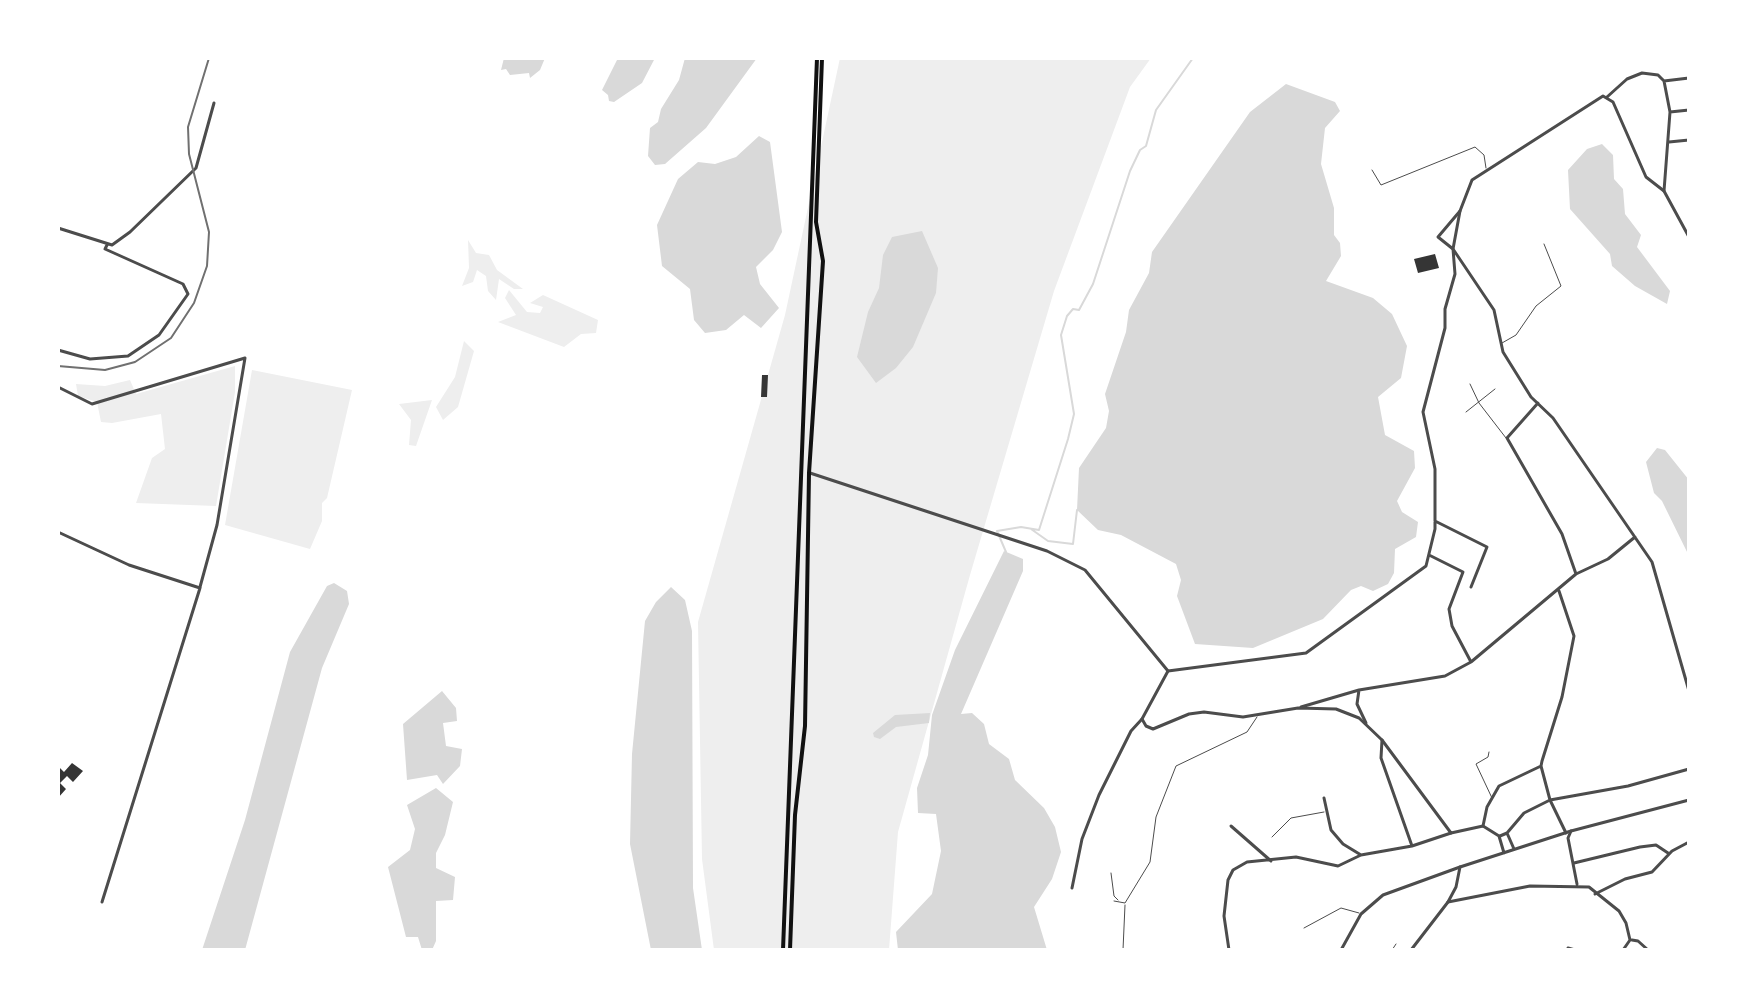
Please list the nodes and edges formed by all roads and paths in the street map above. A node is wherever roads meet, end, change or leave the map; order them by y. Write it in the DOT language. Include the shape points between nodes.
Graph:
graph roads {
  1 [pos="820,58"];
  2 [pos="1689,78"];
  3 [pos="1664,81"];
  4 [pos="1607,97"];
  5 [pos="214,103"];
  6 [pos="1689,110"];
  7 [pos="1670,112"];
  8 [pos="1689,140"];
  9 [pos="1669,142"];
  10 [pos="1487,169"];
  11 [pos="1372,170"];
  12 [pos="1664,191"];
  13 [pos="1460,211"];
  14 [pos="58,228"];
  15 [pos="1689,237"];
  16 [pos="1544,244"];
  17 [pos="107,245"];
  18 [pos="1453,249"];
  19 [pos="823,261"];
  20 [pos="808,262"];
  21 [pos="1501,343"];
  22 [pos="58,350"];
  23 [pos="1470,384"];
  24 [pos="58,387"];
  25 [pos="1495,389"];
  26 [pos="1538,403"];
  27 [pos="1480,404"];
  28 [pos="1466,412"];
  29 [pos="1507,438"];
  30 [pos="809,473"];
  31 [pos="1435,521"];
  32 [pos="58,532"];
  33 [pos="1635,537"];
  34 [pos="1429,555"];
  35 [pos="1576,574"];
  36 [pos="1471,587"];
  37 [pos="200,588"];
  38 [pos="1559,591"];
  39 [pos="1471,662"];
  40 [pos="1168,671"];
  41 [pos="1359,690"];
  42 [pos="1689,691"];
  43 [pos="1298,708"];
  44 [pos="1257,715"];
  45 [pos="1142,719"];
  46 [pos="1366,723"];
  47 [pos="790,726"];
  48 [pos="805,726"];
  49 [pos="1382,740"];
  50 [pos="1489,752"];
  51 [pos="1541,766"];
  52 [pos="1689,769"];
  53 [pos="1324,798"];
  54 [pos="1492,798"];
  55 [pos="1550,800"];
  56 [pos="1689,800"];
  57 [pos="1327,812"];
  58 [pos="1231,826"];
  59 [pos="1483,826"];
  60 [pos="1569,832"];
  61 [pos="1451,833"];
  62 [pos="1507,833"];
  63 [pos="1499,836"];
  64 [pos="1272,837"];
  65 [pos="1689,842"];
  66 [pos="1412,846"];
  67 [pos="1514,849"];
  68 [pos="1504,853"];
  69 [pos="1669,854"];
  70 [pos="1361,855"];
  71 [pos="1271,861"];
  72 [pos="1574,863"];
  73 [pos="1460,867"];
  74 [pos="1111,873"];
  75 [pos="1577,884"];
  76 [pos="1072,888"];
  77 [pos="1595,894"];
  78 [pos="1114,901"];
  79 [pos="102,902"];
  80 [pos="1120,902"];
  81 [pos="1448,902"];
  82 [pos="1125,903"];
  83 [pos="1361,914"];
  84 [pos="1304,928"];
  85 [pos="1630,940"];
  86 [pos="1396,944"];
  87 [pos="1568,948"];
  88 [pos="783,950"];
  89 [pos="790,950"];
  90 [pos="1123,950"];
  91 [pos="1229,950"];
  92 [pos="1341,950"];
  93 [pos="1392,950"];
  94 [pos="1411,950"];
  95 [pos="1575,950"];
  96 [pos="1623,950"];
  97 [pos="1648,950"];
  1 -- 19 [label="main road" via="816,222"];
  1 -- 20 [label="main road"];
  2 -- 3 [label="street"];
  3 -- 4 [label="street" via="1642,73"];
  3 -- 7 [label="street"];
  4 -- 10 [label="street" via="1596,98"];
  4 -- 12 [label="street" via="1646,177"];
  5 -- 17 [label="street" via="194,172 130,232"];
  6 -- 7 [label="street"];
  7 -- 9 [label="street"];
  8 -- 9 [label="street"];
  9 -- 12 [label="street"];
  10 -- 11 [label="lane" via="1484,155 1475,147 1381,185"];
  10 -- 13 [label="street" via="1468,184"];
  12 -- 15 [label="street"];
  13 -- 18 [label="street"];
  13 -- 18 [label="street" via="1438,237"];
  14 -- 17 [label="street"];
  16 -- 21 [label="lane" via="1561,286 1536,306 1516,335"];
  17 -- 22 [label="street" via="105,249 183,284 188,294 159,335 128,356 90,359"];
  18 -- 21 [label="street" via="1494,310"];
  18 -- 31 [label="street" via="1455,274 1423,412 1435,469"];
  19 -- 20 [label="main road" via="815,252"];
  19 -- 30 [label="main road"];
  20 -- 47 [label="main road"];
  21 -- 26 [label="street"];
  23 -- 27 [label="lane"];
  24 -- 37 [label="street" via="92,404 245,358 219,514"];
  25 -- 27 [label="lane"];
  26 -- 29 [label="street"];
  26 -- 33 [label="street"];
  27 -- 28 [label="lane"];
  27 -- 29 [label="lane"];
  29 -- 35 [label="street" via="1562,534"];
  30 -- 40 [label="street" via="1066,558 1085,570"];
  30 -- 48 [label="main road"];
  31 -- 34 [label="street"];
  31 -- 36 [label="street" via="1487,547"];
  32 -- 37 [label="street" via="129,565"];
  33 -- 35 [label="street" via="1608,559"];
  33 -- 42 [label="street" via="1652,562"];
  34 -- 39 [label="street" via="1463,572 1449,609"];
  34 -- 40 [label="street" via="1426,566 1403,585 1306,653"];
  35 -- 38 [label="street"];
  37 -- 79 [label="street"];
  38 -- 39 [label="street"];
  38 -- 51 [label="street" via="1574,636"];
  39 -- 41 [label="street" via="1445,676"];
  40 -- 45 [label="street"];
  41 -- 43 [label="street"];
  41 -- 46 [label="street" via="1357,704"];
  43 -- 44 [label="street"];
  43 -- 46 [label="street" via="1327,709"];
  44 -- 45 [label="street" via="1189,714 1153,729"];
  44 -- 82 [label="lane" via="1247,732 1176,766 1156,817 1150,862"];
  45 -- 76 [label="street" via="1099,795 1082,839"];
  46 -- 49 [label="street"];
  47 -- 48 [label="main road" via="798,735"];
  47 -- 88 [label="main road"];
  48 -- 89 [label="main road" via="795,815"];
  49 -- 61 [label="street"];
  49 -- 66 [label="street" via="1381,758"];
  50 -- 54 [label="lane" via="1476,765"];
  51 -- 54 [label="street" via="1499,786"];
  51 -- 55 [label="street"];
  52 -- 55 [label="street"];
  53 -- 57 [label="street"];
  54 -- 59 [label="street"];
  55 -- 60 [label="street"];
  55 -- 62 [label="street" via="1524,813"];
  56 -- 60 [label="street"];
  57 -- 64 [label="lane" via="1291,818"];
  57 -- 70 [label="street" via="1331,830"];
  58 -- 71 [label="street"];
  59 -- 61 [label="street"];
  59 -- 63 [label="street"];
  60 -- 67 [label="street"];
  60 -- 72 [label="street"];
  61 -- 66 [label="street"];
  62 -- 63 [label="street"];
  62 -- 67 [label="street"];
  63 -- 68 [label="street"];
  65 -- 69 [label="street"];
  66 -- 70 [label="street"];
  67 -- 68 [label="street"];
  68 -- 73 [label="street"];
  69 -- 72 [label="street" via="1656,845"];
  69 -- 77 [label="street" via="1652,872"];
  70 -- 71 [label="street" via="1338,866 1296,857"];
  71 -- 91 [label="street" via="1247,862 1228,880 1224,916"];
  72 -- 75 [label="street"];
  73 -- 81 [label="street"];
  73 -- 83 [label="street" via="1383,895"];
  74 -- 80 [label="lane"];
  75 -- 77 [label="street"];
  75 -- 81 [label="street" via="1530,886"];
  77 -- 85 [label="street" via="1619,911"];
  78 -- 80 [label="lane"];
  80 -- 82 [label="lane"];
  81 -- 94 [label="street"];
  82 -- 90 [label="lane"];
  83 -- 84 [label="lane" via="1341,908"];
  83 -- 92 [label="street"];
  85 -- 96 [label="street"];
  85 -- 97 [label="street"];
  86 -- 93 [label="lane"];
  87 -- 95 [label="street"];
}
